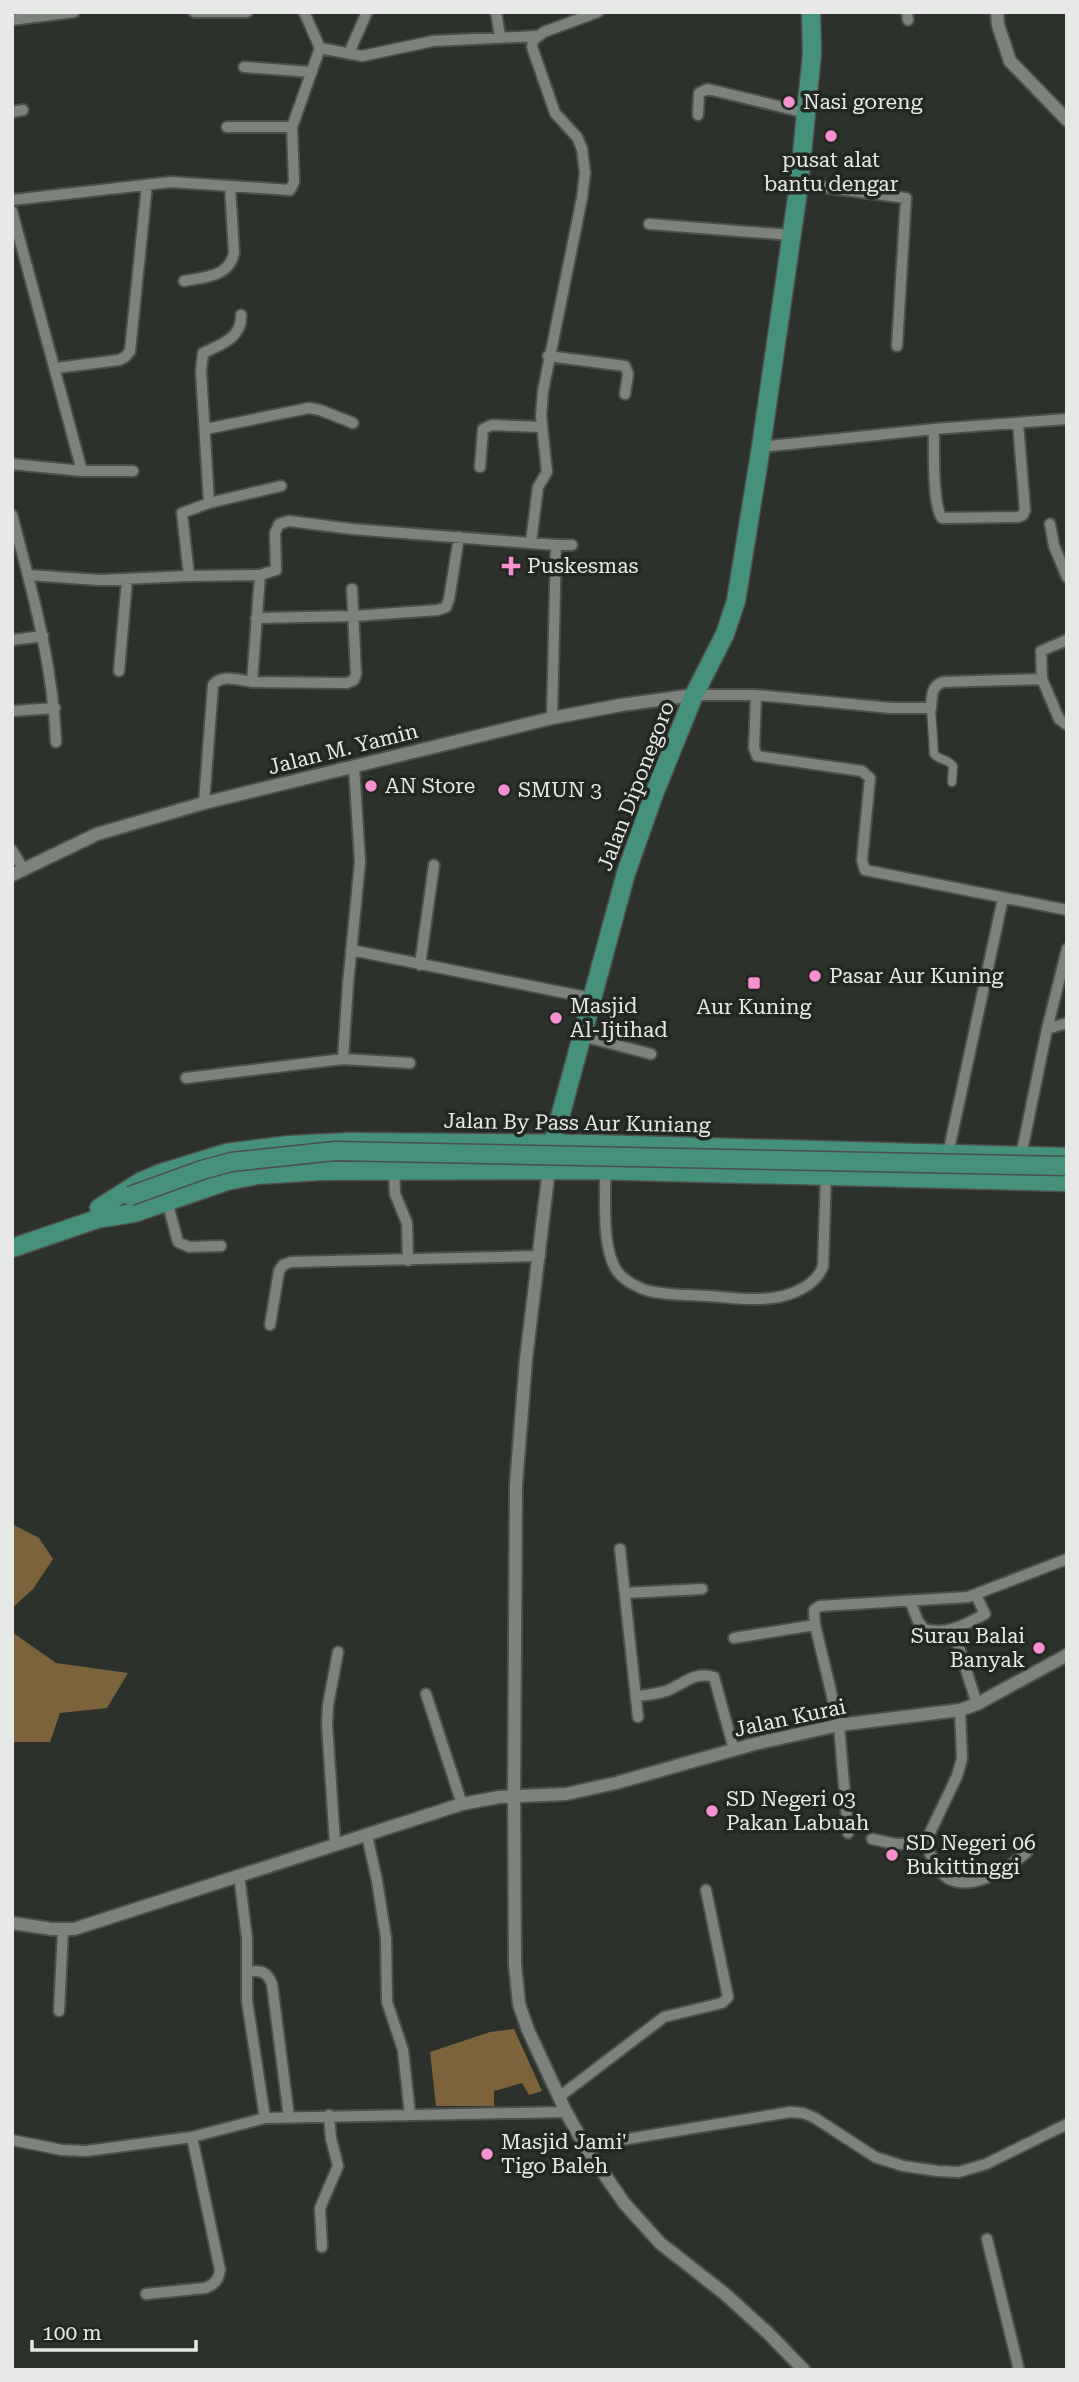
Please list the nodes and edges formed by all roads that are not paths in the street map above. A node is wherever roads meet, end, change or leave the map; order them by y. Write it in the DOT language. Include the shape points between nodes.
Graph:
graph roads {
  1 [pos="74,12"];
  2 [pos="194,12"];
  3 [pos="247,12"];
  4 [pos="304,12"];
  5 [pos="367,12"];
  6 [pos="496,12"];
  7 [pos="598,12"];
  8 [pos="811,12"];
  9 [pos="997,12"];
  10 [pos="218,13"];
  11 [pos="12,20"];
  12 [pos="500,36"];
  13 [pos="537,36"];
  14 [pos="320,48"];
  15 [pos="349,53"];
  16 [pos="244,67"];
  17 [pos="312,72"];
  18 [pos="806,113"];
  19 [pos="698,115"];
  20 [pos="1067,120"];
  21 [pos="227,127"];
  22 [pos="292,127"];
  23 [pos="147,184"];
  24 [pos="799,184"];
  25 [pos="230,186"];
  26 [pos="12,200"];
  27 [pos="12,211"];
  28 [pos="649,224"];
  29 [pos="791,235"];
  30 [pos="184,281"];
  31 [pos="241,315"];
  32 [pos="897,346"];
  33 [pos="548,356"];
  34 [pos="56,368"];
  35 [pos="625,394"];
  36 [pos="1067,419"];
  37 [pos="352,423"];
  38 [pos="1018,423"];
  39 [pos="542,426"];
  40 [pos="206,429"];
  41 [pos="934,429"];
  42 [pos="761,447"];
  43 [pos="12,464"];
  44 [pos="480,467"];
  45 [pos="82,471"];
  46 [pos="133,471"];
  47 [pos="281,486"];
  48 [pos="209,503"];
  49 [pos="12,515"];
  50 [pos="1050,524"];
  51 [pos="460,537"];
  52 [pos="531,542"];
  53 [pos="556,545"];
  54 [pos="572,545"];
  55 [pos="260,575"];
  56 [pos="28,576"];
  57 [pos="189,576"];
  58 [pos="1067,577"];
  59 [pos="128,580"];
  60 [pos="352,589"];
  61 [pos="354,616"];
  62 [pos="256,618"];
  63 [pos="43,636"];
  64 [pos="12,639"];
  65 [pos="1067,640"];
  66 [pos="119,671"];
  67 [pos="1042,679"];
  68 [pos="251,682"];
  69 [pos="694,695"];
  70 [pos="756,695"];
  71 [pos="55,708"];
  72 [pos="930,708"];
  73 [pos="12,711"];
  74 [pos="552,718"];
  75 [pos="1067,726"];
  76 [pos="56,742"];
  77 [pos="354,766"];
  78 [pos="952,782"];
  79 [pos="204,803"];
  80 [pos="12,849"];
  81 [pos="434,865"];
  82 [pos="18,873"];
  83 [pos="1003,898"];
  84 [pos="1067,910"];
  85 [pos="1067,949"];
  86 [pos="351,950"];
  87 [pos="420,965"];
  88 [pos="591,998"];
  89 [pos="1067,1023"];
  90 [pos="1047,1029"];
  91 [pos="582,1036"];
  92 [pos="651,1054"];
  93 [pos="343,1059"];
  94 [pos="410,1063"];
  95 [pos="186,1078"];
  96 [pos="553,1143"];
  97 [pos="706,1149"];
  98 [pos="948,1154"];
  99 [pos="1021,1156"];
  100 [pos="1067,1157"];
  101 [pos="1067,1166"];
  102 [pos="394,1169"];
  103 [pos="549,1170"];
  104 [pos="605,1170"];
  105 [pos="705,1172"];
  106 [pos="1067,1174"];
  107 [pos="826,1175"];
  108 [pos="1067,1182"];
  109 [pos="131,1201"];
  110 [pos="167,1202"];
  111 [pos="101,1213"];
  112 [pos="12,1235"];
  113 [pos="220,1246"];
  114 [pos="12,1248"];
  115 [pos="540,1256"];
  116 [pos="408,1261"];
  117 [pos="271,1325"];
  118 [pos="620,1549"];
  119 [pos="1067,1559"];
  120 [pos="702,1589"];
  121 [pos="625,1592"];
  122 [pos="976,1595"];
  123 [pos="910,1601"];
  124 [pos="815,1625"];
  125 [pos="953,1629"];
  126 [pos="734,1638"];
  127 [pos="338,1652"];
  128 [pos="1067,1655"];
  129 [pos="426,1694"];
  130 [pos="638,1696"];
  131 [pos="977,1704"];
  132 [pos="960,1710"];
  133 [pos="638,1717"];
  134 [pos="839,1725"];
  135 [pos="734,1750"];
  136 [pos="514,1796"];
  137 [pos="462,1804"];
  138 [pos="848,1833"];
  139 [pos="367,1835"];
  140 [pos="872,1839"];
  141 [pos="925,1843"];
  142 [pos="335,1844"];
  143 [pos="1027,1852"];
  144 [pos="239,1875"];
  145 [pos="706,1890"];
  146 [pos="12,1923"];
  147 [pos="62,1930"];
  148 [pos="247,1971"];
  149 [pos="59,2011"];
  150 [pos="559,2097"];
  151 [pos="566,2112"];
  152 [pos="410,2114"];
  153 [pos="329,2115"];
  154 [pos="289,2117"];
  155 [pos="265,2118"];
  156 [pos="1067,2124"];
  157 [pos="192,2137"];
  158 [pos="12,2140"];
  159 [pos="585,2146"];
  160 [pos="987,2239"];
  161 [pos="322,2247"];
  162 [pos="146,2294"];
  163 [pos="804,2370"];
  164 [pos="1019,2370"];
  1 -- 11 [label="street"];
  2 -- 10 [label="street"];
  3 -- 10 [label="street"];
  4 -- 14 [label="street"];
  5 -- 15 [label="street"];
  6 -- 12 [label="street"];
  7 -- 13 [label="street"];
  8 -- 18 [label="highway, Jalan Diponegoro"];
  9 -- 20 [label="street" via="1010,61"];
  12 -- 13 [label="street"];
  12 -- 15 [label="street" via="433,41 362,56"];
  13 -- 33 [label="street" via="533,54 555,113 577,137 584,161 582,198"];
  14 -- 15 [label="street"];
  14 -- 17 [label="street"];
  16 -- 17 [label="street"];
  17 -- 22 [label="street"];
  18 -- 19 [label="street" via="708,89 699,93"];
  18 -- 24 [label="highway, Jalan Diponegoro"];
  21 -- 22 [label="street"];
  22 -- 25 [label="street" via="293,189"];
  23 -- 25 [label="street"];
  23 -- 26 [label="street"];
  23 -- 34 [label="street" via="130,351 119,360"];
  24 -- 29 [label="highway, Jalan Diponegoro"];
  24 -- 32 [label="street" via="906,198"];
  25 -- 30 [label="street" via="232,262 217,274"];
  27 -- 34 [label="street"];
  28 -- 29 [label="street"];
  29 -- 42 [label="highway, Jalan Diponegoro"];
  31 -- 40 [label="street" via="239,332 203,353"];
  33 -- 35 [label="street" via="625,366"];
  33 -- 39 [label="street"];
  34 -- 45 [label="street"];
  36 -- 38 [label="street"];
  37 -- 40 [label="street" via="309,408"];
  38 -- 41 [label="street"];
  38 -- 41 [label="street" via="1025,510 1018,517 942,517 938,513"];
  39 -- 44 [label="street" via="483,429"];
  39 -- 52 [label="street" via="547,472 538,486"];
  40 -- 48 [label="street"];
  41 -- 42 [label="street"];
  42 -- 69 [label="highway, Jalan Diponegoro" via="736,601"];
  43 -- 45 [label="street"];
  45 -- 46 [label="street"];
  47 -- 48 [label="street"];
  48 -- 57 [label="street" via="182,513"];
  49 -- 56 [label="street"];
  50 -- 58 [label="street"];
  51 -- 52 [label="street"];
  51 -- 55 [label="street" via="283,522 275,533 276,570"];
  51 -- 61 [label="street" via="446,607"];
  52 -- 53 [label="street"];
  53 -- 54 [label="street"];
  53 -- 74 [label="street"];
  55 -- 57 [label="street"];
  55 -- 62 [label="street"];
  56 -- 59 [label="street"];
  56 -- 63 [label="street"];
  57 -- 59 [label="street"];
  59 -- 66 [label="street"];
  60 -- 61 [label="street"];
  61 -- 62 [label="street"];
  61 -- 68 [label="street" via="354,680"];
  62 -- 68 [label="street"];
  63 -- 64 [label="street"];
  63 -- 71 [label="street"];
  65 -- 67 [label="street" via="1041,651"];
  67 -- 72 [label="street" via="943,682 933,689"];
  67 -- 75 [label="street" via="1061,723"];
  68 -- 79 [label="street" via="223,679 213,685"];
  69 -- 70 [label="street"];
  69 -- 74 [label="street, Jalan M. Yamin"];
  69 -- 88 [label="highway, Jalan Diponegoro" via="626,873"];
  70 -- 72 [label="street"];
  70 -- 83 [label="street" via="757,756 862,771 870,778 862,860 865,870"];
  71 -- 73 [label="street"];
  71 -- 76 [label="street"];
  72 -- 78 [label="street" via="934,754 950,761"];
  74 -- 77 [label="street, Jalan M. Yamin"];
  77 -- 79 [label="street, Jalan M. Yamin"];
  77 -- 86 [label="street" via="360,862"];
  79 -- 82 [label="street, Jalan M. Yamin" via="97,834"];
  80 -- 82 [label="street"];
  81 -- 87 [label="street"];
  83 -- 84 [label="street"];
  83 -- 98 [label="street"];
  85 -- 90 [label="street"];
  86 -- 87 [label="street"];
  86 -- 93 [label="street"];
  87 -- 88 [label="street"];
  88 -- 91 [label="highway, Jalan Diponegoro"];
  89 -- 90 [label="street"];
  90 -- 99 [label="street"];
  91 -- 92 [label="street"];
  91 -- 96 [label="highway, Jalan Diponegoro"];
  93 -- 94 [label="street"];
  93 -- 95 [label="street"];
  96 -- 97 [label="highway, Jalan By Pass Aur Kuniang"];
  96 -- 111 [label="highway, Jalan By Pass Aur Kuniang" via="349,1142 226,1153 140,1182"];
  97 -- 98 [label="highway, Jalan By Pass Aur Kuniang"];
  97 -- 105 [label="highway"];
  98 -- 99 [label="highway, Jalan By Pass Aur Kuniang"];
  99 -- 100 [label="highway, Jalan By Pass Aur Kuniang"];
  101 -- 109 [label="highway, Jalan By Pass Aur Kuniang, bridge" via="335,1151 202,1170"];
  102 -- 103 [label="highway, Jalan By Pass Aur Kuniang"];
  102 -- 110 [label="highway, Jalan By Pass Aur Kuniang" via="257,1175"];
  102 -- 116 [label="street" via="395,1194 407,1223"];
  103 -- 104 [label="highway, Jalan By Pass Aur Kuniang"];
  103 -- 115 [label="street"];
  104 -- 105 [label="highway, Jalan By Pass Aur Kuniang"];
  104 -- 107 [label="street" via="607,1243 618,1273 651,1292 756,1299 784,1296 820,1276"];
  105 -- 107 [label="highway, Jalan By Pass Aur Kuniang"];
  106 -- 109 [label="highway, Jalan By Pass Aur Kuniang" via="335,1160 234,1170"];
  107 -- 108 [label="highway, Jalan By Pass Aur Kuniang"];
  109 -- 111 [label="highway, Jalan By Pass Aur Kuniang"];
  110 -- 111 [label="highway, Jalan By Pass Aur Kuniang" via="134,1213"];
  110 -- 113 [label="street" via="178,1242 189,1247"];
  111 -- 112 [label="highway, Jalan By Pass Aur Kuniang"];
  111 -- 114 [label="highway, Jalan By Pass Aur Kuniang"];
  115 -- 116 [label="street"];
  115 -- 136 [label="street" via="517,1448"];
  116 -- 117 [label="street" via="283,1265"];
  118 -- 121 [label="street"];
  119 -- 122 [label="street"];
  120 -- 121 [label="street"];
  121 -- 130 [label="street"];
  122 -- 123 [label="street"];
  122 -- 125 [label="street" via="985,1614"];
  123 -- 124 [label="street" via="820,1606 814,1610"];
  123 -- 125 [label="street" via="924,1629"];
  124 -- 126 [label="street"];
  124 -- 134 [label="street"];
  125 -- 131 [label="street"];
  127 -- 142 [label="street" via="327,1724"];
  128 -- 131 [label="street, Jalan Kurai"];
  129 -- 137 [label="street"];
  130 -- 133 [label="street"];
  130 -- 135 [label="street" via="662,1693 692,1677 715,1677"];
  131 -- 132 [label="street, Jalan Kurai"];
  132 -- 134 [label="street, Jalan Kurai"];
  132 -- 141 [label="street" via="962,1759"];
  134 -- 135 [label="street, Jalan Kurai"];
  134 -- 138 [label="street"];
  135 -- 136 [label="street, Jalan Kurai" via="566,1794"];
  136 -- 137 [label="street, Jalan Kurai"];
  136 -- 150 [label="street" via="516,1983 528,2030"];
  137 -- 139 [label="street, Jalan Kurai"];
  139 -- 142 [label="street, Jalan Kurai"];
  139 -- 152 [label="street" via="386,1938 387,2002 403,2050"];
  140 -- 141 [label="street"];
  141 -- 143 [label="street" via="950,1880 994,1875"];
  142 -- 144 [label="street, Jalan Kurai"];
  144 -- 147 [label="street, Jalan Kurai" via="90,1925"];
  144 -- 148 [label="street"];
  145 -- 150 [label="street" via="728,1997 722,2003 664,2017"];
  146 -- 147 [label="street, Jalan Kurai"];
  147 -- 149 [label="street"];
  148 -- 154 [label="street" via="263,1971 272,1984"];
  148 -- 155 [label="street" via="247,2001"];
  150 -- 151 [label="street"];
  151 -- 152 [label="street"];
  151 -- 159 [label="street"];
  152 -- 153 [label="street"];
  153 -- 154 [label="street"];
  153 -- 161 [label="street" via="338,2166 320,2208"];
  154 -- 155 [label="street"];
  155 -- 157 [label="street"];
  156 -- 159 [label="street" via="986,2164 959,2172 903,2166 875,2157 803,2113 778,2113"];
  157 -- 158 [label="street" via="86,2151"];
  157 -- 162 [label="street" via="220,2270 218,2279 205,2288"];
  159 -- 163 [label="street" via="624,2203 653,2235 742,2309"];
  160 -- 164 [label="street"];
}
